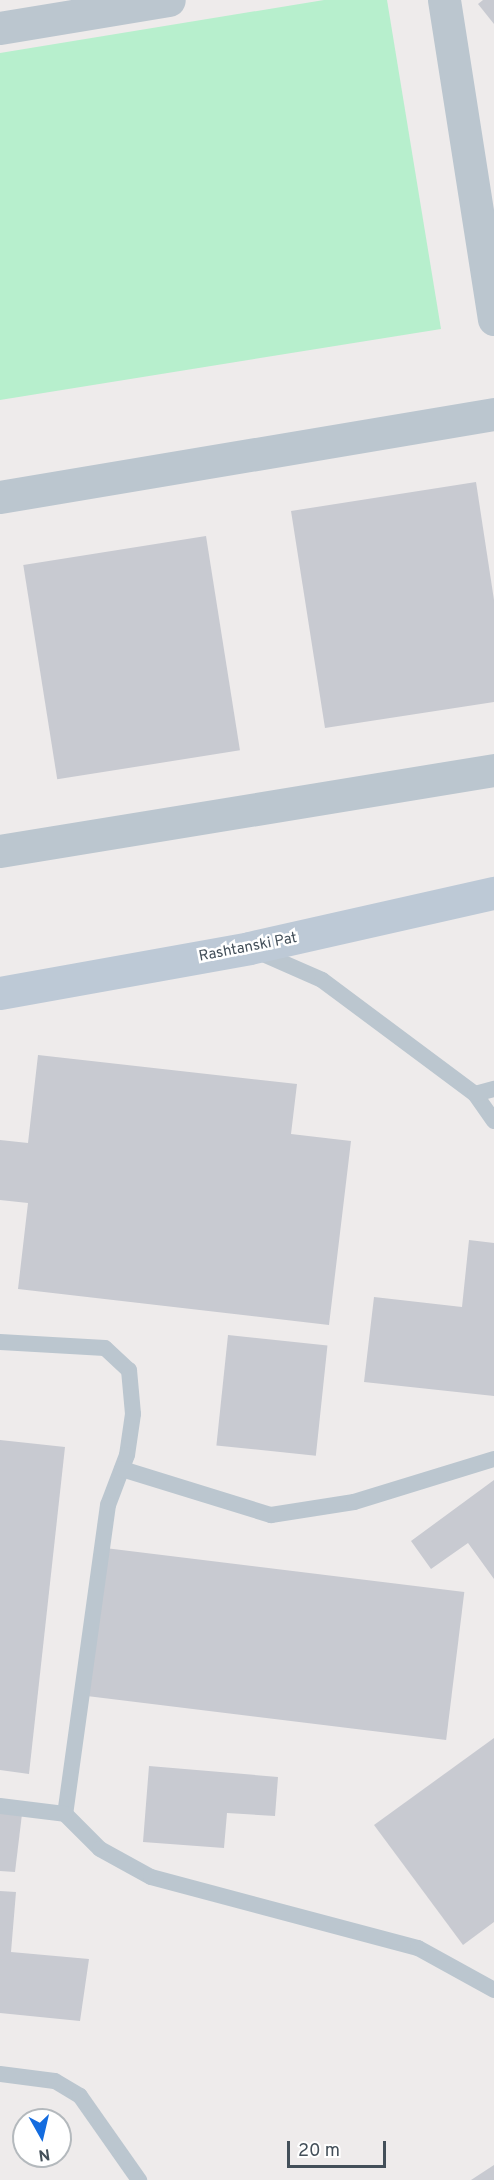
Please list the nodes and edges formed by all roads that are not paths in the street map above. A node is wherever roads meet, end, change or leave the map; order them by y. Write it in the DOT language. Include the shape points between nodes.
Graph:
graph roads {
  1 [pos="169,0"];
  2 [pos="444,0"];
  3 [pos="0,28"];
  4 [pos="494,319"];
  5 [pos="494,414"];
  6 [pos="0,497"];
  7 [pos="494,770"];
  8 [pos="0,851"];
  9 [pos="494,893"];
  10 [pos="249,948"];
  11 [pos="0,993"];
  12 [pos="494,1089"];
  13 [pos="475,1095"];
  14 [pos="494,1122"];
  15 [pos="0,1341"];
  16 [pos="494,1459"];
  17 [pos="122,1469"];
  18 [pos="0,1806"];
  19 [pos="65,1814"];
  20 [pos="494,1990"];
  21 [pos="0,2074"];
  22 [pos="139,2180"];
  1 -- 3 [label="street"];
  2 -- 4 [label="street"];
  5 -- 6 [label="street"];
  7 -- 8 [label="street"];
  9 -- 10 [label="street, Rashtanski Pat"];
  10 -- 11 [label="street, Rashtanski Pat"];
  10 -- 13 [label="lane" via="322,980"];
  12 -- 13 [label="lane"];
  13 -- 14 [label="lane"];
  15 -- 17 [label="lane" via="105,1348 129,1370 133,1414"];
  16 -- 17 [label="lane" via="354,1502 271,1515"];
  17 -- 19 [label="lane" via="108,1505"];
  18 -- 19 [label="lane"];
  19 -- 20 [label="lane" via="100,1849 151,1877 418,1948"];
  21 -- 22 [label="lane" via="55,2081 80,2096"];
}
